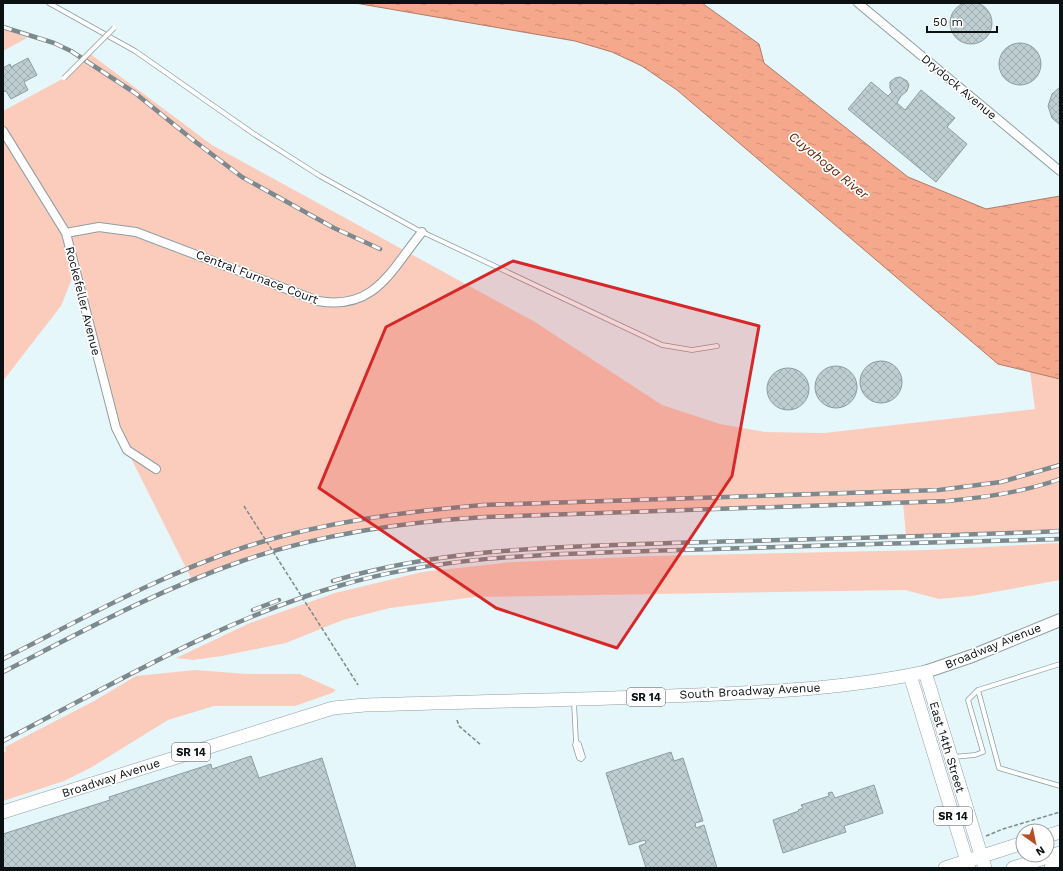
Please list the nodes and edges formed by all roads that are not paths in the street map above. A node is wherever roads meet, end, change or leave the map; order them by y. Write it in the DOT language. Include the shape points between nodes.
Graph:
graph roads {
  1 [pos="49,3"];
  2 [pos="858,3"];
  3 [pos="114,28"];
  4 [pos="64,78"];
  5 [pos="3,131"];
  6 [pos="1060,171"];
  7 [pos="422,232"];
  8 [pos="66,233"];
  9 [pos="717,346"];
  10 [pos="156,469"];
  11 [pos="1060,620"];
  12 [pos="1060,664"];
  13 [pos="925,672"];
  14 [pos="910,675"];
  15 [pos="978,690"];
  16 [pos="574,699"];
  17 [pos="381,705"];
  18 [pos="576,742"];
  19 [pos="950,757"];
  20 [pos="1060,786"];
  21 [pos="3,812"];
  22 [pos="1015,847"];
  23 [pos="1060,853"];
  24 [pos="983,862"];
  25 [pos="1060,863"];
  26 [pos="968,864"];
  27 [pos="945,868"];
  28 [pos="1013,868"];
  29 [pos="1051,868"];
  1 -- 7 [label="lane" via="136,51 254,134 320,176"];
  2 -- 6 [label="street, Drydock Avenue"];
  3 -- 4 [label="lane, bridge"];
  5 -- 8 [label="street, Rockefeller Avenue"];
  7 -- 8 [label="street, Central Furnace Court" via="385,281 357,300 344,304 318,301 136,232 99,227"];
  7 -- 9 [label="lane" via="662,345 692,350"];
  8 -- 10 [label="street, Rockefeller Avenue" via="116,428 127,450"];
  11 -- 13 [label="street, Broadway Avenue"];
  12 -- 15 [label="lane"];
  13 -- 14 [label="main road, South Broadway Avenue / SR 14"];
  13 -- 19 [label="main road, East 14th Street / SR 14"];
  14 -- 16 [label="main road, South Broadway Avenue / SR 14" via="784,690"];
  14 -- 26 [label="main road, East 14th Street / SR 14"];
  15 -- 19 [label="lane" via="968,700 983,752"];
  15 -- 20 [label="lane" via="999,768"];
  16 -- 17 [label="main road, South Broadway Avenue / SR 14"];
  16 -- 18 [label="lane"];
  17 -- 21 [label="main road, Broadway Avenue / SR 14" via="349,706 316,712"];
  19 -- 24 [label="main road, East 14th Street / SR 14"];
  22 -- 24 [label="main road"];
  23 -- 28 [label="main road"];
  24 -- 26 [label="main road"];
  25 -- 29 [label="main road"];
  26 -- 27 [label="main road"];
}
